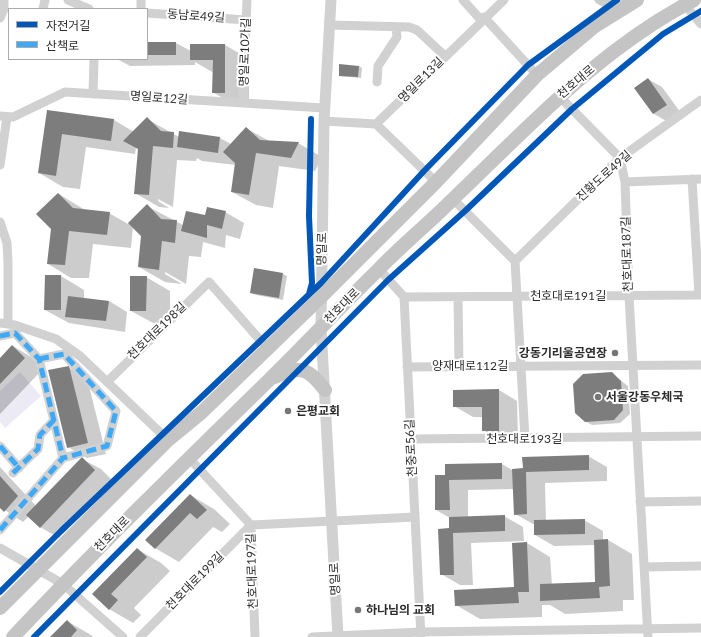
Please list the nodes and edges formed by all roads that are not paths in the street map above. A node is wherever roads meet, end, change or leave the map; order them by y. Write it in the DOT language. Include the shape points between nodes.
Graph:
graph roads {
  1 [pos="4,0"];
  2 [pos="246,0"];
  3 [pos="331,0"];
  4 [pos="463,0"];
  5 [pos="504,0"];
  6 [pos="637,0"];
  7 [pos="70,2"];
  8 [pos="689,2"];
  9 [pos="86,8"];
  10 [pos="148,13"];
  11 [pos="0,18"];
  12 [pos="483,19"];
  13 [pos="246,20"];
  14 [pos="701,24"];
  15 [pos="329,25"];
  16 [pos="396,28"];
  17 [pos="445,56"];
  18 [pos="94,60"];
  19 [pos="537,74"];
  20 [pos="376,82"];
  21 [pos="93,94"];
  22 [pos="559,96"];
  23 [pos="701,100"];
  24 [pos="243,103"];
  25 [pos="324,108"];
  26 [pos="3,116"];
  27 [pos="324,121"];
  28 [pos="376,124"];
  29 [pos="620,158"];
  30 [pos="0,165"];
  31 [pos="696,179"];
  32 [pos="436,182"];
  33 [pos="625,182"];
  34 [pos="454,199"];
  35 [pos="0,222"];
  36 [pos="515,261"];
  37 [pos="379,269"];
  38 [pos="628,295"];
  39 [pos="700,295"];
  40 [pos="516,296"];
  41 [pos="321,297"];
  42 [pos="404,297"];
  43 [pos="458,297"];
  44 [pos="4,324"];
  45 [pos="321,328"];
  46 [pos="0,336"];
  47 [pos="268,349"];
  48 [pos="39,359"];
  49 [pos="633,365"];
  50 [pos="701,365"];
  51 [pos="407,366"];
  52 [pos="459,366"];
  53 [pos="521,366"];
  54 [pos="269,380"];
  55 [pos="107,382"];
  56 [pos="325,390"];
  57 [pos="54,420"];
  58 [pos="701,436"];
  59 [pos="637,438"];
  60 [pos="411,439"];
  61 [pos="525,439"];
  62 [pos="168,440"];
  63 [pos="0,446"];
  64 [pos="63,458"];
  65 [pos="189,458"];
  66 [pos="701,501"];
  67 [pos="640,502"];
  68 [pos="415,517"];
  69 [pos="332,521"];
  70 [pos="2,523"];
  71 [pos="251,525"];
  72 [pos="0,548"];
  73 [pos="701,566"];
  74 [pos="644,567"];
  75 [pos="39,569"];
  76 [pos="63,584"];
  77 [pos="0,608"];
  78 [pos="701,628"];
  79 [pos="648,633"];
  80 [pos="421,634"];
  81 [pos="338,636"];
  82 [pos="13,637"];
  83 [pos="123,637"];
  84 [pos="140,637"];
  85 [pos="255,637"];
  86 [pos="312,637"];
  1 -- 11 [label="street"];
  2 -- 13 [label="street, 명일로10가길"];
  3 -- 15 [label="street, 명일로"];
  4 -- 12 [label="street"];
  5 -- 12 [label="street, 명일로13길"];
  6 -- 19 [label="main road, 천호대로" via="595,26"];
  7 -- 9 [label="street"];
  8 -- 14 [label="street"];
  8 -- 22 [label="main road, 천호대로" via="606,57"];
  10 -- 13 [label="street, 동남로49길"];
  12 -- 17 [label="street, 명일로13길"];
  12 -- 19 [label="street"];
  13 -- 24 [label="street, 명일로10가길"];
  15 -- 16 [label="street"];
  15 -- 25 [label="street, 명일로"];
  16 -- 17 [label="street" via="409,27 418,30"];
  16 -- 20 [label="street" via="397,37 378,66"];
  17 -- 28 [label="street, 명일로13길"];
  18 -- 21 [label="street"];
  19 -- 32 [label="main road, 천호대로"];
  21 -- 24 [label="street, 명일로12길"];
  21 -- 26 [label="street, 명일로12길" via="65,92 12,117"];
  22 -- 29 [label="street"];
  22 -- 34 [label="main road, 천호대로"];
  23 -- 29 [label="street, 진황도로49길"];
  24 -- 25 [label="street, 명일로12길"];
  25 -- 27 [label="street, 명일로"];
  26 -- 30 [label="street"];
  27 -- 28 [label="street"];
  27 -- 41 [label="street, 명일로"];
  28 -- 32 [label="street"];
  29 -- 33 [label="street, 천호대로187길"];
  29 -- 36 [label="street, 진황도로49길"];
  31 -- 33 [label="street"];
  31 -- 39 [label="street"];
  32 -- 41 [label="main road, 천호대로"];
  33 -- 38 [label="street, 천호대로187길"];
  34 -- 36 [label="street"];
  34 -- 37 [label="main road, 천호대로"];
  35 -- 44 [label="street" via="7,243 8,256"];
  36 -- 40 [label="street"];
  37 -- 42 [label="street"];
  37 -- 45 [label="main road, 천호대로"];
  38 -- 39 [label="street, 천호대로191길"];
  38 -- 40 [label="street, 천호대로191길"];
  38 -- 49 [label="street, 천호대로187길"];
  40 -- 43 [label="street, 천호대로191길"];
  40 -- 53 [label="street"];
  41 -- 45 [label="street, 명일로"];
  41 -- 47 [label="main road, 천호대로"];
  42 -- 43 [label="street, 천호대로191길"];
  42 -- 51 [label="street, 천중로56길"];
  43 -- 52 [label="street"];
  44 -- 55 [label="street" via="56,339 80,356"];
  45 -- 54 [label="main road, 천호대로"];
  45 -- 56 [label="street, 명일로"];
  46 -- 48 [label="street" via="15,332"];
  47 -- 55 [label="street, 천호대로198길" via="209,282"];
  47 -- 62 [label="main road, 천호대로" via="202,412"];
  48 -- 57 [label="street"];
  48 -- 64 [label="street" via="64,354 116,411 106,446"];
  49 -- 50 [label="street, 양재대로112길"];
  49 -- 53 [label="street, 양재대로112길"];
  49 -- 59 [label="street, 천호대로187길"];
  51 -- 52 [label="street, 양재대로112길"];
  51 -- 60 [label="street, 천중로56길"];
  52 -- 53 [label="street, 양재대로112길"];
  53 -- 61 [label="street"];
  54 -- 56 [label="main road" via="290,371 304,370 310,372"];
  54 -- 65 [label="main road, 천호대로"];
  55 -- 62 [label="street"];
  56 -- 69 [label="street, 명일로"];
  57 -- 63 [label="street" via="40,435 38,449 16,470"];
  57 -- 64 [label="street"];
  58 -- 59 [label="street"];
  59 -- 61 [label="street, 천호대로193길"];
  59 -- 67 [label="street, 천호대로187길"];
  60 -- 61 [label="street, 천호대로193길"];
  60 -- 68 [label="street, 천중로56길"];
  62 -- 75 [label="main road, 천호대로"];
  64 -- 70 [label="street"];
  65 -- 71 [label="street, 천호대로197길"];
  65 -- 76 [label="main road, 천호대로"];
  66 -- 67 [label="street"];
  67 -- 74 [label="street, 천호대로187길"];
  68 -- 69 [label="street"];
  68 -- 80 [label="street, 천중로56길"];
  69 -- 71 [label="street"];
  69 -- 81 [label="street, 명일로"];
  71 -- 84 [label="street, 천호대로199길"];
  71 -- 85 [label="street, 천호대로197길"];
  72 -- 75 [label="street"];
  73 -- 74 [label="street"];
  74 -- 79 [label="street, 천호대로187길"];
  75 -- 76 [label="street"];
  75 -- 77 [label="main road, 천호대로"];
  76 -- 82 [label="main road, 천호대로"];
  76 -- 83 [label="street"];
  78 -- 79 [label="street"];
  79 -- 80 [label="street"];
  80 -- 81 [label="street"];
  81 -- 86 [label="street"];
}
